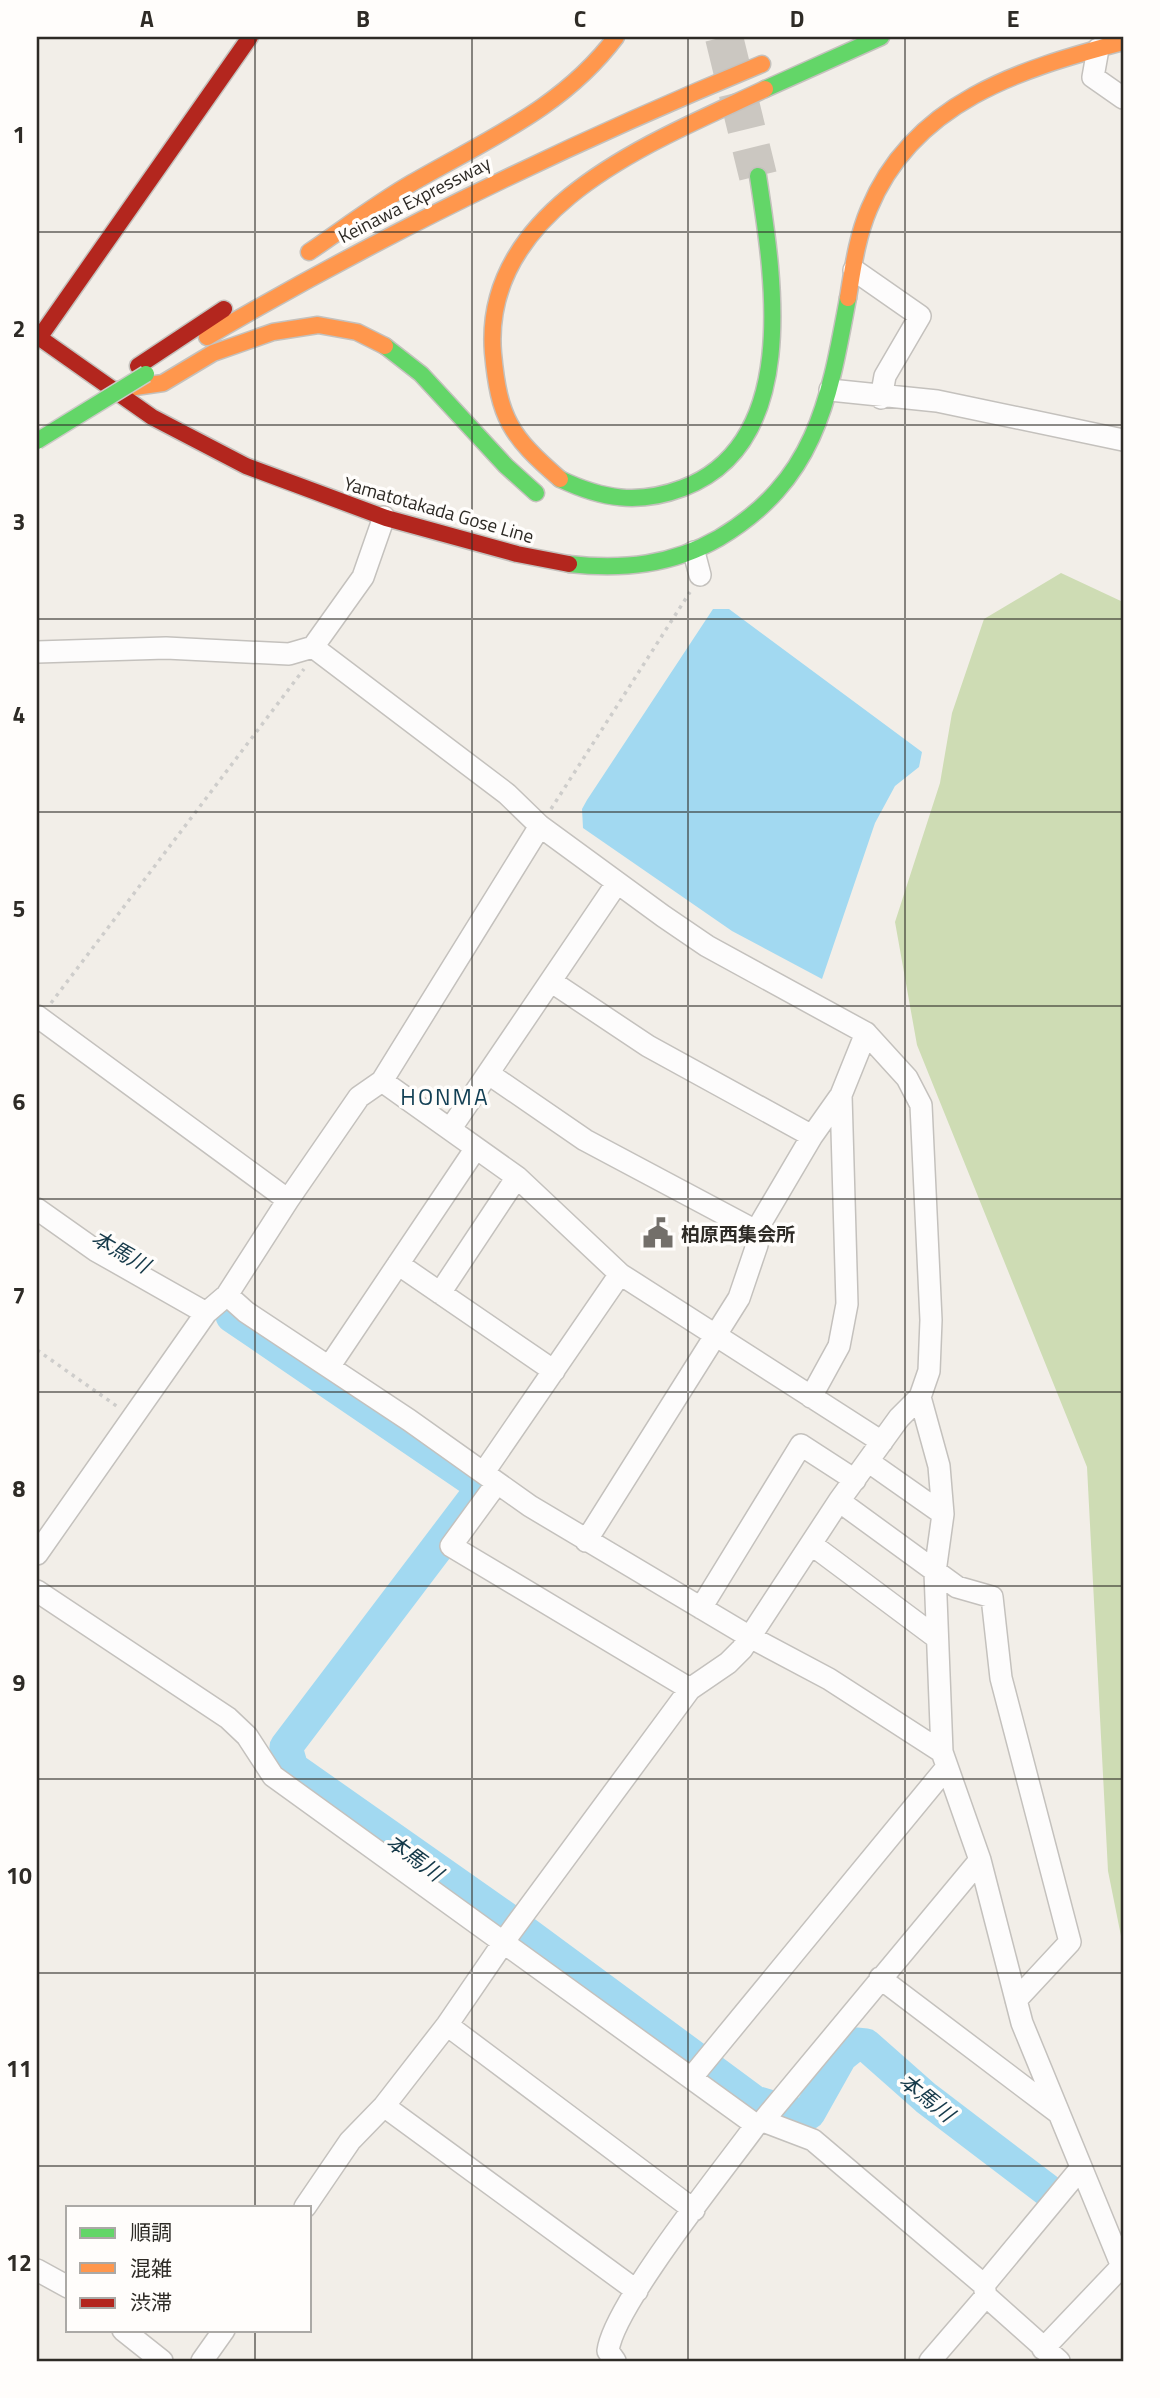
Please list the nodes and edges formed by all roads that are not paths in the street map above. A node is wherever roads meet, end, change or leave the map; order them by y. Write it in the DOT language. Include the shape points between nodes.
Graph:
graph roads {
  1 [pos="250,37"];
  2 [pos="616,37"];
  3 [pos="881,37"];
  4 [pos="1123,42"];
  5 [pos="1098,49"];
  6 [pos="780,56"];
  7 [pos="1123,98"];
  8 [pos="758,176"];
  9 [pos="296,261"];
  10 [pos="854,270"];
  11 [pos="240,298"];
  12 [pos="38,339"];
  13 [pos="142,370"];
  14 [pos="121,389"];
  15 [pos="831,390"];
  16 [pos="881,398"];
  17 [pos="1123,440"];
  18 [pos="37,441"];
  19 [pos="551,503"];
  20 [pos="384,517"];
  21 [pos="694,552"];
  22 [pos="700,575"];
  23 [pos="313,648"];
  24 [pos="37,652"];
  25 [pos="540,826"];
  26 [pos="617,883"];
  27 [pos="552,982"];
  28 [pos="38,1017"];
  29 [pos="866,1033"];
  30 [pos="489,1074"];
  31 [pos="382,1081"];
  32 [pos="841,1095"];
  33 [pos="451,1128"];
  34 [pos="812,1136"];
  35 [pos="477,1148"];
  36 [pos="517,1177"];
  37 [pos="288,1200"];
  38 [pos="37,1209"];
  39 [pos="756,1231"];
  40 [pos="398,1265"];
  41 [pos="621,1274"];
  42 [pos="440,1293"];
  43 [pos="216,1304"];
  44 [pos="716,1336"];
  45 [pos="328,1367"];
  46 [pos="554,1371"];
  47 [pos="811,1397"];
  48 [pos="920,1397"];
  49 [pos="882,1442"];
  50 [pos="869,1462"];
  51 [pos="491,1478"];
  52 [pos="855,1480"];
  53 [pos="839,1501"];
  54 [pos="943,1514"];
  55 [pos="586,1541"];
  56 [pos="811,1544"];
  57 [pos="37,1554"];
  58 [pos="935,1572"];
  59 [pos="37,1591"];
  60 [pos="701,1608"];
  61 [pos="750,1637"];
  62 [pos="937,1638"];
  63 [pos="690,1689"];
  64 [pos="944,1760"];
  65 [pos="979,1860"];
  66 [pos="512,1931"];
  67 [pos="880,1979"];
  68 [pos="1016,2000"];
  69 [pos="447,2025"];
  70 [pos="700,2067"];
  71 [pos="384,2106"];
  72 [pos="1057,2112"];
  73 [pos="768,2114"];
  74 [pos="1081,2168"];
  75 [pos="306,2206"];
  76 [pos="694,2210"];
  77 [pos="1123,2267"];
  78 [pos="37,2270"];
  79 [pos="66,2286"];
  80 [pos="985,2290"];
  81 [pos="637,2291"];
  82 [pos="126,2332"];
  83 [pos="222,2332"];
  84 [pos="1047,2356"];
  85 [pos="162,2361"];
  86 [pos="202,2361"];
  87 [pos="615,2361"];
  88 [pos="930,2361"];
  1 -- 12 [label="main road"];
  2 -- 9 [label="main road" via="583,77 554,99 409,185"];
  3 -- 8 [label="main road" via="798,71 619,163 568,196 528,237 500,291 490,349 493,378 508,427 537,464 557,479 603,498 671,496 715,472 748,434 766,386 773,325"];
  4 -- 5 [label="main road, Yamatotakada Gose Line"];
  5 -- 7 [label="street" via="1093,77"];
  5 -- 10 [label="main road, Yamatotakada Gose Line" via="979,90 953,104 925,128 887,174 874,198"];
  6 -- 13 [label="main road, Keinawa Expressway" via="582,140 414,221"];
  10 -- 15 [label="main road, Yamatotakada Gose Line"];
  10 -- 16 [label="street" via="920,316 885,376"];
  11 -- 13 [label="main road"];
  12 -- 20 [label="main road, Yamatotakada Gose Line" via="192,440 292,486"];
  13 -- 14 [label="main road, Keinawa Expressway, bridge"];
  13 -- 18 [label="main road, bridge"];
  14 -- 18 [label="main road, Keinawa Expressway, bridge"];
  14 -- 19 [label="main road" via="163,383 212,353 282,329 312,324 359,332 420,370 501,463"];
  15 -- 16 [label="street"];
  15 -- 21 [label="main road, Yamatotakada Gose Line" via="793,474 749,520"];
  16 -- 17 [label="street" via="937,401"];
  20 -- 21 [label="main road, Yamatotakada Gose Line" via="508,554 574,566 635,564"];
  20 -- 23 [label="street" via="363,577"];
  21 -- 22 [label="street"];
  23 -- 24 [label="street" via="289,654 166,648"];
  23 -- 25 [label="street" via="507,794"];
  25 -- 26 [label="street"];
  25 -- 31 [label="street"];
  26 -- 27 [label="street"];
  26 -- 29 [label="street" via="707,946"];
  27 -- 30 [label="street"];
  27 -- 34 [label="street" via="648,1046"];
  28 -- 37 [label="street"];
  29 -- 32 [label="street"];
  29 -- 48 [label="street" via="907,1078 921,1105 931,1320 929,1371"];
  30 -- 33 [label="street"];
  30 -- 39 [label="street" via="585,1140"];
  31 -- 33 [label="street"];
  31 -- 37 [label="street" via="359,1097"];
  32 -- 34 [label="street"];
  32 -- 47 [label="street" via="847,1304 839,1346"];
  33 -- 35 [label="street"];
  34 -- 39 [label="street"];
  35 -- 36 [label="street"];
  35 -- 40 [label="street"];
  36 -- 41 [label="street"];
  36 -- 42 [label="street"];
  37 -- 43 [label="street"];
  38 -- 43 [label="street" via="95,1250"];
  39 -- 44 [label="street" via="757,1245 739,1298"];
  40 -- 42 [label="street"];
  40 -- 45 [label="street"];
  41 -- 44 [label="street"];
  41 -- 46 [label="street"];
  42 -- 46 [label="street"];
  43 -- 45 [label="street" via="246,1312"];
  43 -- 57 [label="street"];
  44 -- 47 [label="street"];
  44 -- 55 [label="street"];
  45 -- 51 [label="street"];
  46 -- 51 [label="street"];
  47 -- 49 [label="street"];
  48 -- 49 [label="street"];
  48 -- 54 [label="street" via="939,1466"];
  49 -- 50 [label="street"];
  50 -- 52 [label="street"];
  50 -- 54 [label="street"];
  51 -- 55 [label="street"];
  51 -- 63 [label="street" via="451,1546"];
  52 -- 53 [label="street"];
  52 -- 60 [label="street" via="802,1445"];
  53 -- 56 [label="street"];
  53 -- 58 [label="street"];
  54 -- 58 [label="street"];
  55 -- 60 [label="street"];
  56 -- 61 [label="street"];
  56 -- 62 [label="street"];
  58 -- 62 [label="street"];
  58 -- 68 [label="street" via="957,1587 992,1597 1001,1678 1070,1942"];
  59 -- 66 [label="street" via="228,1718 247,1736 273,1776"];
  60 -- 61 [label="street"];
  61 -- 63 [label="street" via="727,1663"];
  61 -- 64 [label="street" via="829,1679"];
  62 -- 64 [label="street"];
  63 -- 66 [label="street"];
  64 -- 65 [label="street"];
  64 -- 70 [label="street"];
  65 -- 67 [label="street"];
  65 -- 68 [label="street"];
  66 -- 69 [label="street"];
  66 -- 70 [label="street"];
  67 -- 72 [label="street"];
  67 -- 73 [label="street"];
  68 -- 72 [label="street"];
  69 -- 71 [label="street"];
  69 -- 76 [label="street"];
  70 -- 73 [label="street"];
  71 -- 75 [label="street" via="350,2141"];
  71 -- 81 [label="street"];
  72 -- 74 [label="street"];
  73 -- 76 [label="street"];
  73 -- 80 [label="street" via="813,2140"];
  74 -- 77 [label="street"];
  74 -- 80 [label="street"];
  76 -- 81 [label="street"];
  77 -- 84 [label="street"];
  78 -- 79 [label="street"];
  80 -- 84 [label="street"];
  80 -- 88 [label="street"];
  81 -- 87 [label="street" via="609,2341 608,2351"];
  82 -- 85 [label="street"];
  83 -- 86 [label="street"];
}
